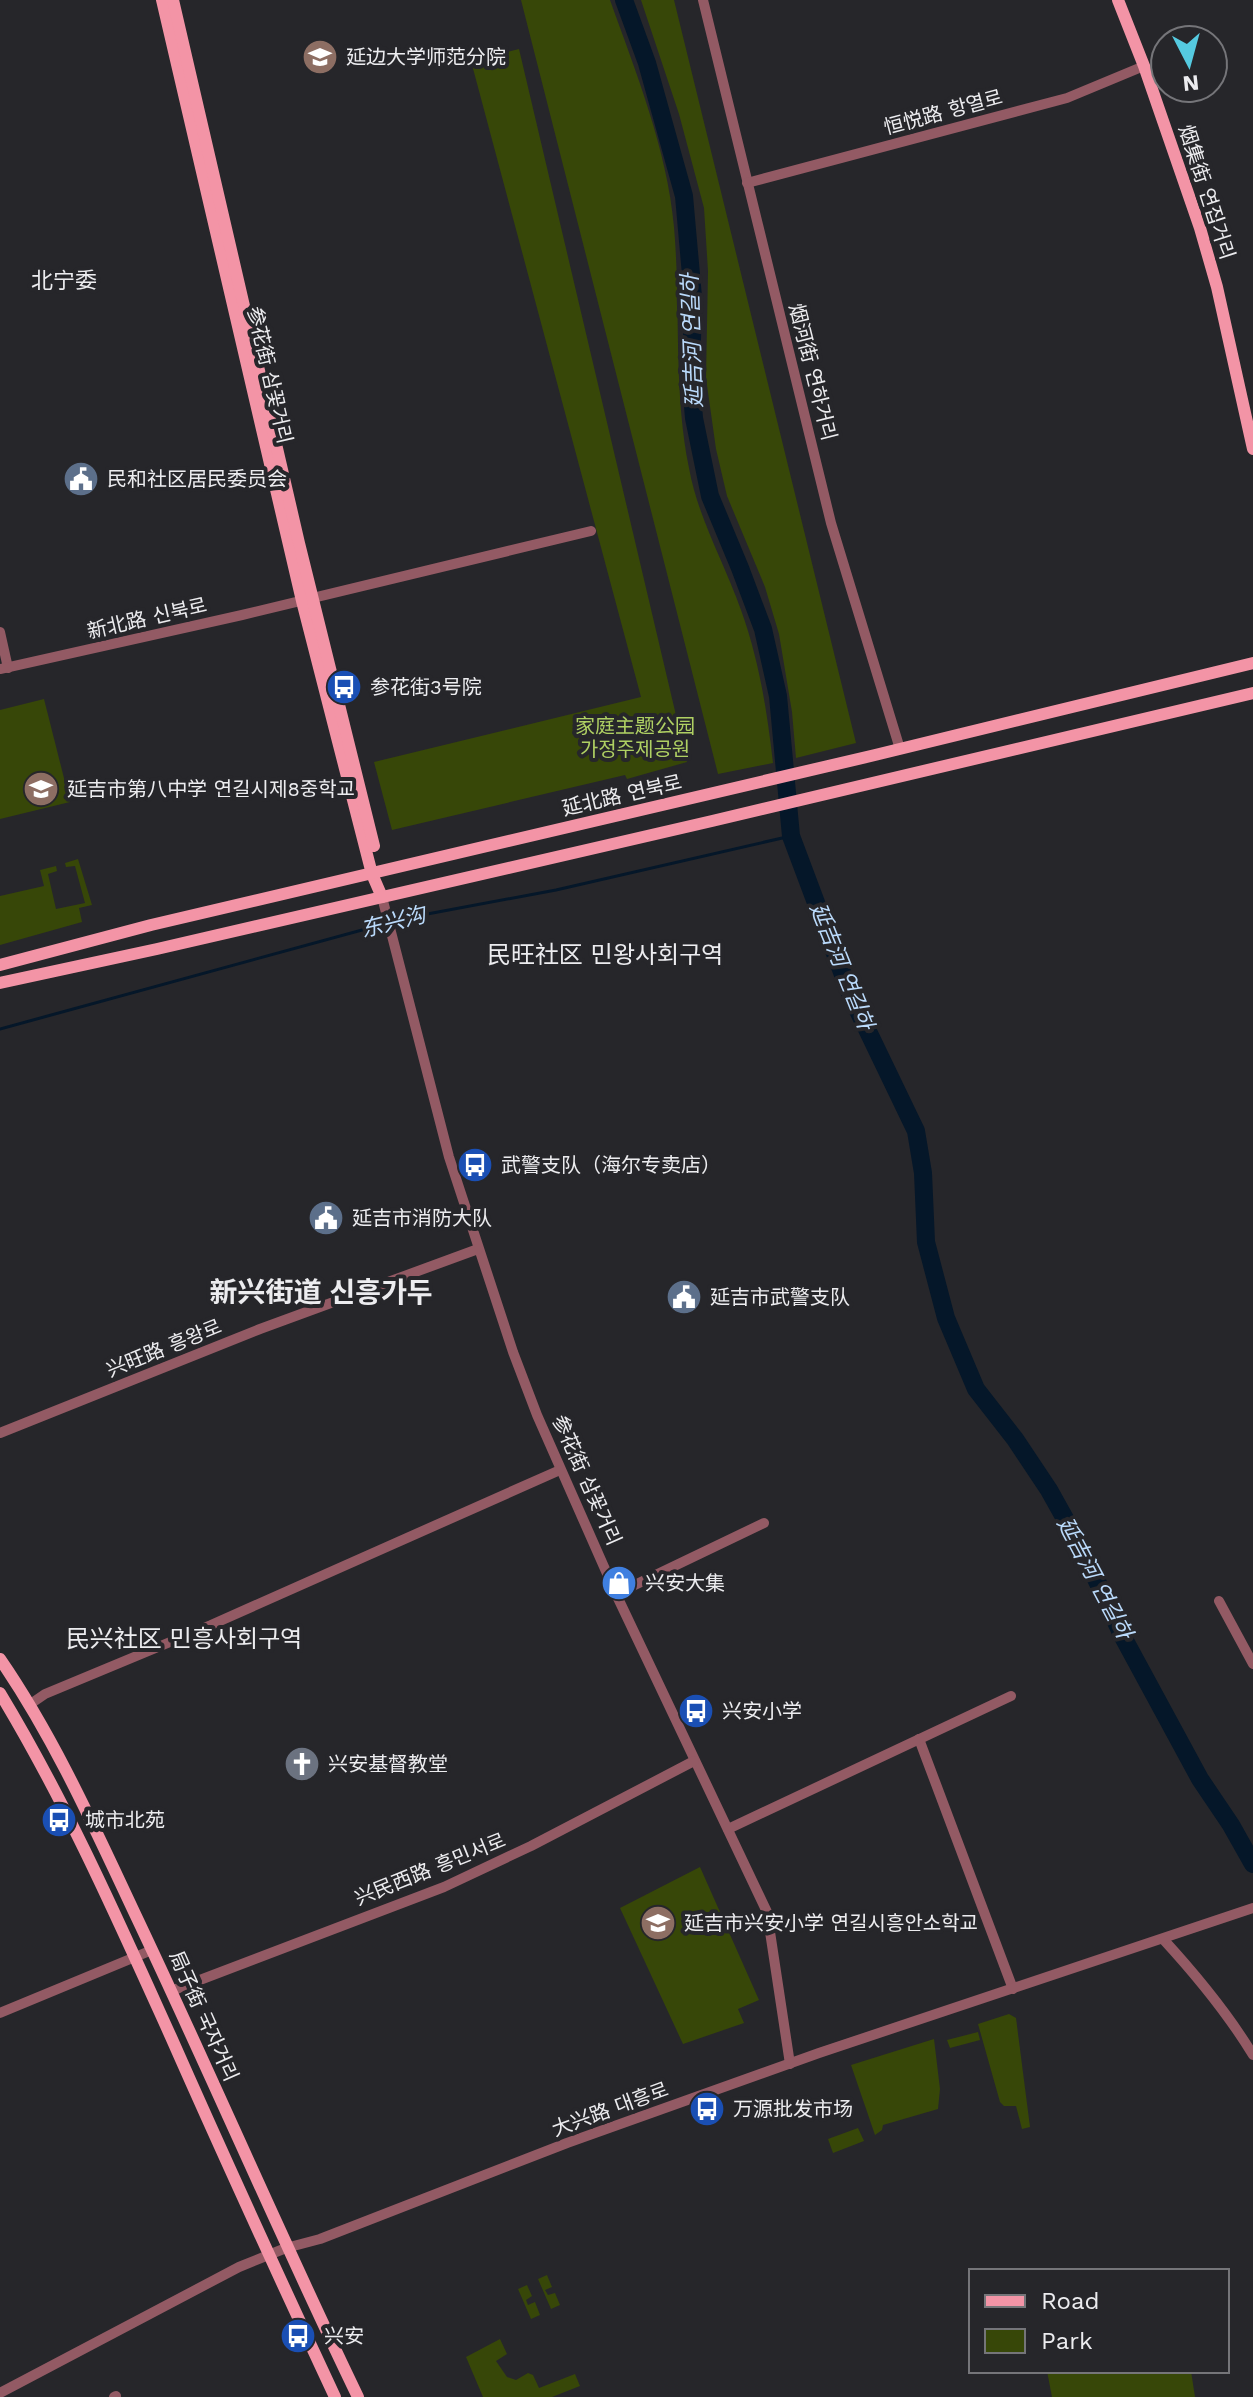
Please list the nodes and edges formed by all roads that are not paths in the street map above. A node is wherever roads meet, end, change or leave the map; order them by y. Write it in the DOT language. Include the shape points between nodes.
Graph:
graph roads {
  1 [pos="162,0"];
  2 [pos="173,0"];
  3 [pos="703,0"];
  4 [pos="1118,0"];
  5 [pos="1144,66"];
  6 [pos="747,183"];
  7 [pos="1253,449"];
  8 [pos="591,531"];
  9 [pos="307,599"];
  10 [pos="0,632"];
  11 [pos="1253,663"];
  12 [pos="4,668"];
  13 [pos="1253,693"];
  14 [pos="900,749"];
  15 [pos="376,873"];
  16 [pos="382,897"];
  17 [pos="0,965"];
  18 [pos="0,983"];
  19 [pos="478,1249"];
  20 [pos="0,1433"];
  21 [pos="560,1470"];
  22 [pos="764,1523"];
  23 [pos="616,1594"];
  24 [pos="1219,1601"];
  25 [pos="0,1659"];
  26 [pos="1253,1664"];
  27 [pos="0,1693"];
  28 [pos="1011,1696"];
  29 [pos="29,1705"];
  30 [pos="919,1739"];
  31 [pos="694,1761"];
  32 [pos="728,1829"];
  33 [pos="1253,1908"];
  34 [pos="1163,1939"];
  35 [pos="152,1950"];
  36 [pos="135,1956"];
  37 [pos="1013,1989"];
  38 [pos="171,1991"];
  39 [pos="0,2013"];
  40 [pos="1253,2055"];
  41 [pos="790,2064"];
  42 [pos="286,2248"];
  43 [pos="269,2256"];
  44 [pos="0,2393"];
  45 [pos="335,2397"];
  46 [pos="358,2397"];
  1 -- 9 [label="main road, 参花街 삼꽃거리"];
  2 -- 9 [label="main road, 参花街 삼꽃거리"];
  3 -- 6 [label="street, 烟河街 연하거리"];
  4 -- 5 [label="main road, 烟集街 연집거리"];
  5 -- 6 [label="street, 恒悦路 항열로" via="1067,98"];
  5 -- 7 [label="main road, 烟集街 연집거리" via="1217,287"];
  6 -- 14 [label="street, 烟河街 연하거리" via="831,523"];
  8 -- 9 [label="street, 新北路 신북로"];
  9 -- 12 [label="street, 新北路 신북로"];
  9 -- 15 [label="main road, 参花街 삼꽃거리"];
  10 -- 12 [label="street"];
  11 -- 14 [label="main road, 延北路 연북로"];
  13 -- 16 [label="main road"];
  14 -- 15 [label="main road, 延北路 연북로"];
  15 -- 16 [label="main road, 参花街 삼꽃거리"];
  15 -- 17 [label="main road, 延北路 연북로"];
  16 -- 18 [label="main road"];
  16 -- 19 [label="street, 参花街 삼꽃거리"];
  19 -- 20 [label="street, 兴旺路 흥왕로"];
  19 -- 21 [label="street, 参花街 삼꽃거리"];
  21 -- 23 [label="street, 参花街 삼꽃거리"];
  21 -- 29 [label="street"];
  22 -- 23 [label="street"];
  23 -- 31 [label="street, 参花街 삼꽃거리"];
  24 -- 26 [label="street"];
  25 -- 29 [label="main road, 局子街 국자거리"];
  27 -- 36 [label="main road, 局子街 국자거리" via="29,1740"];
  28 -- 30 [label="street"];
  29 -- 35 [label="main road, 局子街 국자거리"];
  30 -- 32 [label="street"];
  30 -- 37 [label="street"];
  31 -- 32 [label="street, 参花街 삼꽃거리"];
  31 -- 38 [label="street, 兴民西路 흥민서로" via="444,1887"];
  32 -- 41 [label="street, 参花街 삼꽃거리" via="770,1921"];
  33 -- 34 [label="street, 大兴路 대흥로"];
  34 -- 37 [label="street, 大兴路 대흥로"];
  34 -- 40 [label="street" via="1208,1988"];
  35 -- 36 [label="street"];
  35 -- 38 [label="main road, 局子街 국자거리"];
  36 -- 39 [label="street"];
  36 -- 43 [label="main road, 局子街 국자거리"];
  37 -- 41 [label="street, 大兴路 대흥로"];
  38 -- 42 [label="main road, 局子街 국자거리"];
  41 -- 42 [label="street, 大兴路 대흥로"];
  42 -- 43 [label="street, 大兴路 대흥로"];
  42 -- 46 [label="main road, 局子街 국자거리"];
  43 -- 44 [label="street, 大兴路 대흥로"];
  43 -- 45 [label="main road, 局子街 국자거리"];
}
